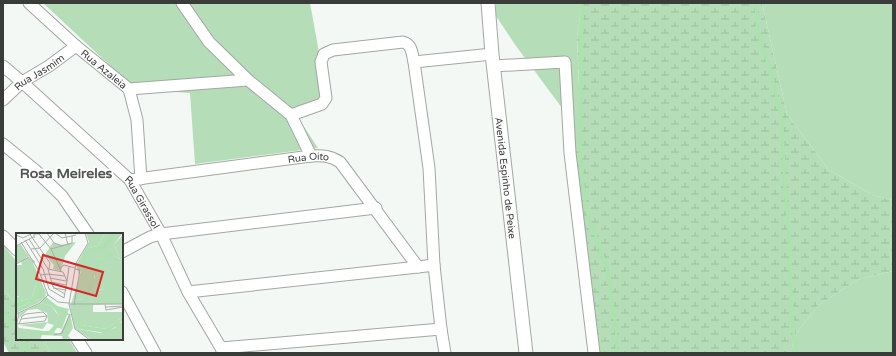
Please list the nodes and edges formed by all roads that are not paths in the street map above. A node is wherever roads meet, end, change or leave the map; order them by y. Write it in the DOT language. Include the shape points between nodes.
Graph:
graph roads {
  1 [pos="29,3"];
  2 [pos="182,3"];
  3 [pos="488,3"];
  4 [pos="76,46"];
  5 [pos="493,60"];
  6 [pos="414,62"];
  7 [pos="3,66"];
  8 [pos="248,80"];
  9 [pos="22,82"];
  10 [pos="129,89"];
  11 [pos="3,100"];
  12 [pos="291,115"];
  13 [pos="3,144"];
  14 [pos="311,156"];
  15 [pos="142,179"];
  16 [pos="130,180"];
  17 [pos="376,208"];
  18 [pos="87,233"];
  19 [pos="161,234"];
  20 [pos="3,236"];
  21 [pos="16,249"];
  22 [pos="123,251"];
  23 [pos="434,265"];
  24 [pos="418,267"];
  25 [pos="188,292"];
  26 [pos="123,294"];
  27 [pos="441,329"];
  28 [pos="78,340"];
  29 [pos="223,351"];
  30 [pos="86,353"];
  31 [pos="155,353"];
  32 [pos="446,353"];
  33 [pos="526,353"];
  34 [pos="594,353"];
  1 -- 4 [label="street, Rua Azaleia"];
  2 -- 8 [label="street" via="209,42"];
  3 -- 5 [label="street, Avenida Espinho de Peixe"];
  4 -- 9 [label="street, Rua Jasmim"];
  4 -- 10 [label="street, Rua Azaleia"];
  5 -- 6 [label="street"];
  5 -- 33 [label="street, Avenida Espinho de Peixe"];
  5 -- 34 [label="street" via="565,62 570,153"];
  6 -- 12 [label="street" via="409,44 403,42 333,50 324,54 321,62 325,101"];
  6 -- 23 [label="street" via="429,168"];
  7 -- 9 [label="street, Rua Girassol"];
  8 -- 10 [label="street"];
  8 -- 12 [label="street"];
  9 -- 11 [label="street, Rua Jasmim"];
  9 -- 16 [label="street, Rua Girassol"];
  10 -- 15 [label="street, Rua Azaleia" via="137,120"];
  12 -- 14 [label="street"];
  13 -- 18 [label="street" via="62,196"];
  14 -- 15 [label="street, Rua Oito"];
  14 -- 17 [label="street, Rua Oito" via="324,155 340,162"];
  15 -- 16 [label="street, Rua Oito"];
  16 -- 19 [label="street, Rua Girassol"];
  17 -- 19 [label="street"];
  17 -- 24 [label="street, Rua Oito"];
  19 -- 22 [label="street" via="143,240"];
  19 -- 25 [label="street, Rua Girassol"];
  20 -- 21 [label="street"];
  23 -- 24 [label="street"];
  23 -- 27 [label="street"];
  24 -- 25 [label="street"];
  25 -- 29 [label="street, Rua Girassol"];
  26 -- 31 [label="street"];
  27 -- 29 [label="street"];
  27 -- 32 [label="street"];
  28 -- 30 [label="street"];
}
